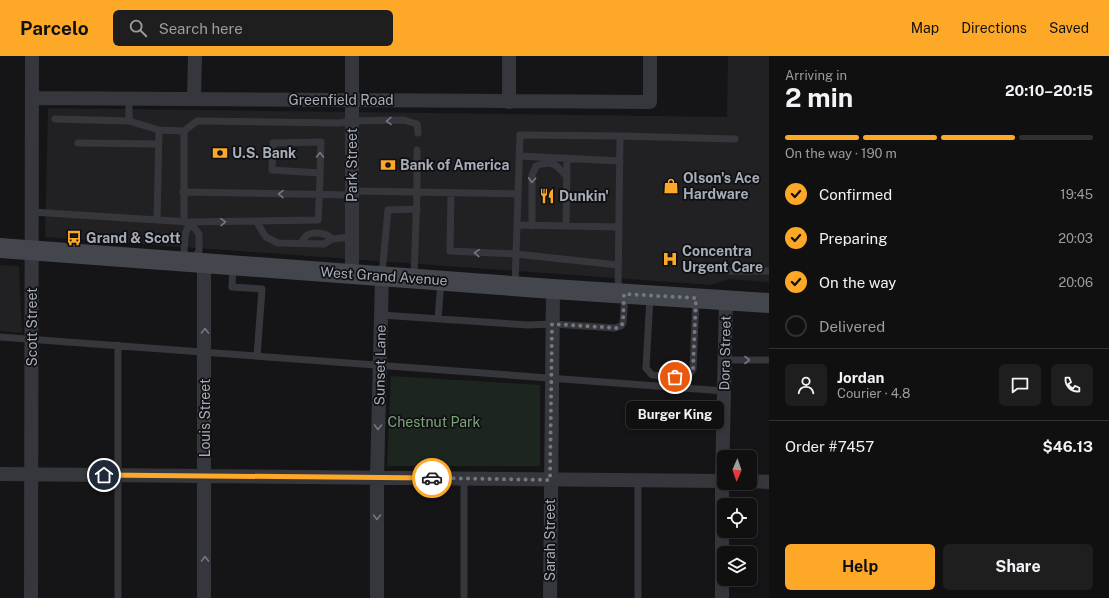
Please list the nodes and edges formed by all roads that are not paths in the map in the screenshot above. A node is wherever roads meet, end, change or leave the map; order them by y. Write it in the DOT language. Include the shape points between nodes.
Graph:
graph roads {
  1 [pos="32,56"];
  2 [pos="194,56"];
  3 [pos="352,56"];
  4 [pos="509,56"];
  5 [pos="650,56"];
  6 [pos="32,98"];
  7 [pos="129,99"];
  8 [pos="194,99"];
  9 [pos="352,100"];
  10 [pos="509,102"];
  11 [pos="55,119"];
  12 [pos="129,121"];
  13 [pos="352,121"];
  14 [pos="159,130"];
  15 [pos="184,130"];
  16 [pos="418,133"];
  17 [pos="620,136"];
  18 [pos="735,139"];
  19 [pos="78,143"];
  20 [pos="158,144"];
  21 [pos="417,150"];
  22 [pos="519,156"];
  23 [pos="567,158"];
  24 [pos="620,161"];
  25 [pos="320,173"];
  26 [pos="567,178"];
  27 [pos="184,192"];
  28 [pos="417,192"];
  29 [pos="352,193"];
  30 [pos="451,193"];
  31 [pos="320,194"];
  32 [pos="518,194"];
  33 [pos="417,209"];
  34 [pos="32,212"];
  35 [pos="157,220"];
  36 [pos="256,221"];
  37 [pos="187,222"];
  38 [pos="517,225"];
  39 [pos="532,226"];
  40 [pos="566,226"];
  41 [pos="619,227"];
  42 [pos="352,237"];
  43 [pos="332,239"];
  44 [pos="300,243"];
  45 [pos="0,248"];
  46 [pos="32,250"];
  47 [pos="516,254"];
  48 [pos="198,262"];
  49 [pos="233,265"];
  50 [pos="618,265"];
  51 [pos="729,271"];
  52 [pos="769,271"];
  53 [pos="352,274"];
  54 [pos="382,276"];
  55 [pos="414,278"];
  56 [pos="441,280"];
  57 [pos="515,286"];
  58 [pos="553,289"];
  59 [pos="621,294"];
  60 [pos="651,295"];
  61 [pos="696,298"];
  62 [pos="726,300"];
  63 [pos="769,303"];
  64 [pos="381,315"];
  65 [pos="438,319"];
  66 [pos="552,324"];
  67 [pos="0,337"];
  68 [pos="32,340"];
  69 [pos="118,345"];
  70 [pos="205,352"];
  71 [pos="257,356"];
  72 [pos="725,360"];
  73 [pos="769,360"];
  74 [pos="380,365"];
  75 [pos="552,378"];
  76 [pos="724,391"];
  77 [pos="723,450"];
  78 [pos="0,474"];
  79 [pos="31,474"];
  80 [pos="118,475"];
  81 [pos="205,476"];
  82 [pos="377,478"];
  83 [pos="464,479"];
  84 [pos="550,480"];
  85 [pos="638,480"];
  86 [pos="717,481"];
  87 [pos="757,482"];
  88 [pos="769,482"];
  89 [pos="723,490"];
  90 [pos="31,598"];
  91 [pos="118,598"];
  92 [pos="204,598"];
  93 [pos="377,598"];
  94 [pos="464,598"];
  95 [pos="550,598"];
  96 [pos="638,598"];
  97 [pos="722,598"];
  1 -- 6 [label="street, Scott Street"];
  2 -- 8 [label="street"];
  3 -- 9 [label="street, Park Street"];
  4 -- 10 [label="street"];
  5 -- 10 [label="street, Greenfield Road" via="650,102"];
  6 -- 7 [label="street, Greenfield Road"];
  6 -- 34 [label="street, Scott Street"];
  7 -- 8 [label="street, Greenfield Road"];
  7 -- 12 [label="lane"];
  8 -- 9 [label="street, Greenfield Road"];
  9 -- 10 [label="street, Greenfield Road"];
  9 -- 13 [label="street, Park Street"];
  11 -- 12 [label="lane"];
  12 -- 14 [label="lane"];
  13 -- 15 [label="lane" via="197,121"];
  16 -- 13 [label="lane, one-way" via="417,124 404,120"];
  13 -- 29 [label="street, Park Street"];
  14 -- 15 [label="lane"];
  14 -- 20 [label="lane"];
  15 -- 27 [label="lane"];
  17 -- 18 [label="lane"];
  17 -- 22 [label="lane" via="520,135"];
  17 -- 24 [label="lane"];
  19 -- 20 [label="lane"];
  20 -- 35 [label="lane"];
  21 -- 28 [label="lane"];
  22 -- 23 [label="lane"];
  22 -- 32 [label="lane"];
  23 -- 24 [label="lane"];
  23 -- 26 [label="lane"];
  24 -- 41 [label="lane"];
  25 -- 25 [label="lane, one-way" via="321,142 273,143 272,170"];
  25 -- 31 [label="lane"];
  26 -- 39 [label="lane, one-way" via="556,164 546,162 536,166 532,175"];
  26 -- 40 [label="lane"];
  31 -- 27 [label="lane, one-way"];
  27 -- 37 [label="lane"];
  28 -- 29 [label="lane"];
  28 -- 30 [label="lane"];
  28 -- 33 [label="lane"];
  29 -- 31 [label="lane"];
  29 -- 42 [label="street, Park Street"];
  30 -- 32 [label="lane"];
  47 -- 30 [label="lane, one-way" via="450,251"];
  31 -- 36 [label="lane" via="318,220"];
  32 -- 38 [label="lane"];
  33 -- 54 [label="lane" via="388,210"];
  33 -- 55 [label="lane"];
  34 -- 35 [label="lane"];
  34 -- 46 [label="street, Scott Street"];
  35 -- 37 [label="lane"];
  37 -- 36 [label="lane, one-way"];
  36 -- 44 [label="lane" via="266,237 278,243"];
  37 -- 48 [label="lane" via="199,234"];
  37 -- 48 [label="lane" via="184,252"];
  38 -- 39 [label="lane"];
  38 -- 47 [label="lane"];
  39 -- 40 [label="lane"];
  40 -- 41 [label="lane"];
  41 -- 50 [label="lane"];
  42 -- 43 [label="lane"];
  42 -- 53 [label="street, Park Street"];
  43 -- 44 [label="lane" via="324,244"];
  43 -- 44 [label="lane" via="329,235 315,233 306,236"];
  45 -- 46 [label="main road, West Grand Avenue"];
  46 -- 48 [label="main road, West Grand Avenue"];
  46 -- 68 [label="street, Scott Street"];
  47 -- 50 [label="lane"];
  47 -- 57 [label="lane"];
  48 -- 49 [label="main road, West Grand Avenue"];
  70 -- 48 [label="street, Louis Street, one-way"];
  49 -- 53 [label="main road, West Grand Avenue"];
  49 -- 71 [label="lane" via="232,287 262,289"];
  50 -- 59 [label="lane"];
  51 -- 52 [label="lane"];
  53 -- 54 [label="main road, West Grand Avenue"];
  54 -- 55 [label="main road, West Grand Avenue"];
  54 -- 64 [label="street, Sunset Lane"];
  55 -- 56 [label="main road, West Grand Avenue"];
  56 -- 57 [label="main road, West Grand Avenue"];
  56 -- 65 [label="lane"];
  57 -- 58 [label="main road, West Grand Avenue"];
  58 -- 59 [label="main road, West Grand Avenue"];
  58 -- 66 [label="street, Sarah Street"];
  59 -- 60 [label="main road, West Grand Avenue"];
  59 -- 66 [label="lane" via="621,326 616,328"];
  60 -- 61 [label="main road, West Grand Avenue"];
  60 -- 61 [label="lane" via="646,368 652,375 687,378 693,369"];
  61 -- 62 [label="main road, West Grand Avenue"];
  62 -- 63 [label="main road, West Grand Avenue"];
  62 -- 72 [label="street, Dora Street"];
  64 -- 65 [label="lane"];
  64 -- 74 [label="street, Sunset Lane"];
  65 -- 66 [label="lane" via="528,325"];
  66 -- 75 [label="street, Sarah Street"];
  67 -- 68 [label="lane"];
  68 -- 69 [label="lane"];
  68 -- 79 [label="street, Scott Street"];
  69 -- 70 [label="lane"];
  69 -- 80 [label="lane"];
  70 -- 71 [label="lane"];
  70 -- 81 [label="street, Louis Street"];
  71 -- 74 [label="lane"];
  72 -- 73 [label="lane, one-way"];
  72 -- 76 [label="street, Dora Street"];
  74 -- 75 [label="lane"];
  74 -- 82 [label="street, Sunset Lane, one-way"];
  75 -- 76 [label="lane"];
  75 -- 84 [label="street, Sarah Street"];
  76 -- 77 [label="street, Dora Street"];
  78 -- 79 [label="street"];
  79 -- 80 [label="street"];
  79 -- 90 [label="street, Scott Street"];
  80 -- 81 [label="street"];
  80 -- 91 [label="lane"];
  81 -- 82 [label="street"];
  92 -- 81 [label="street, Louis Street, one-way"];
  82 -- 83 [label="street"];
  82 -- 93 [label="street, Sunset Lane, one-way"];
  83 -- 84 [label="street"];
  83 -- 94 [label="lane"];
  84 -- 85 [label="street"];
  84 -- 95 [label="street, Sarah Street"];
  85 -- 86 [label="street"];
  85 -- 96 [label="lane"];
  87 -- 88 [label="street"];
  89 -- 97 [label="street, Dora Street"];
}
